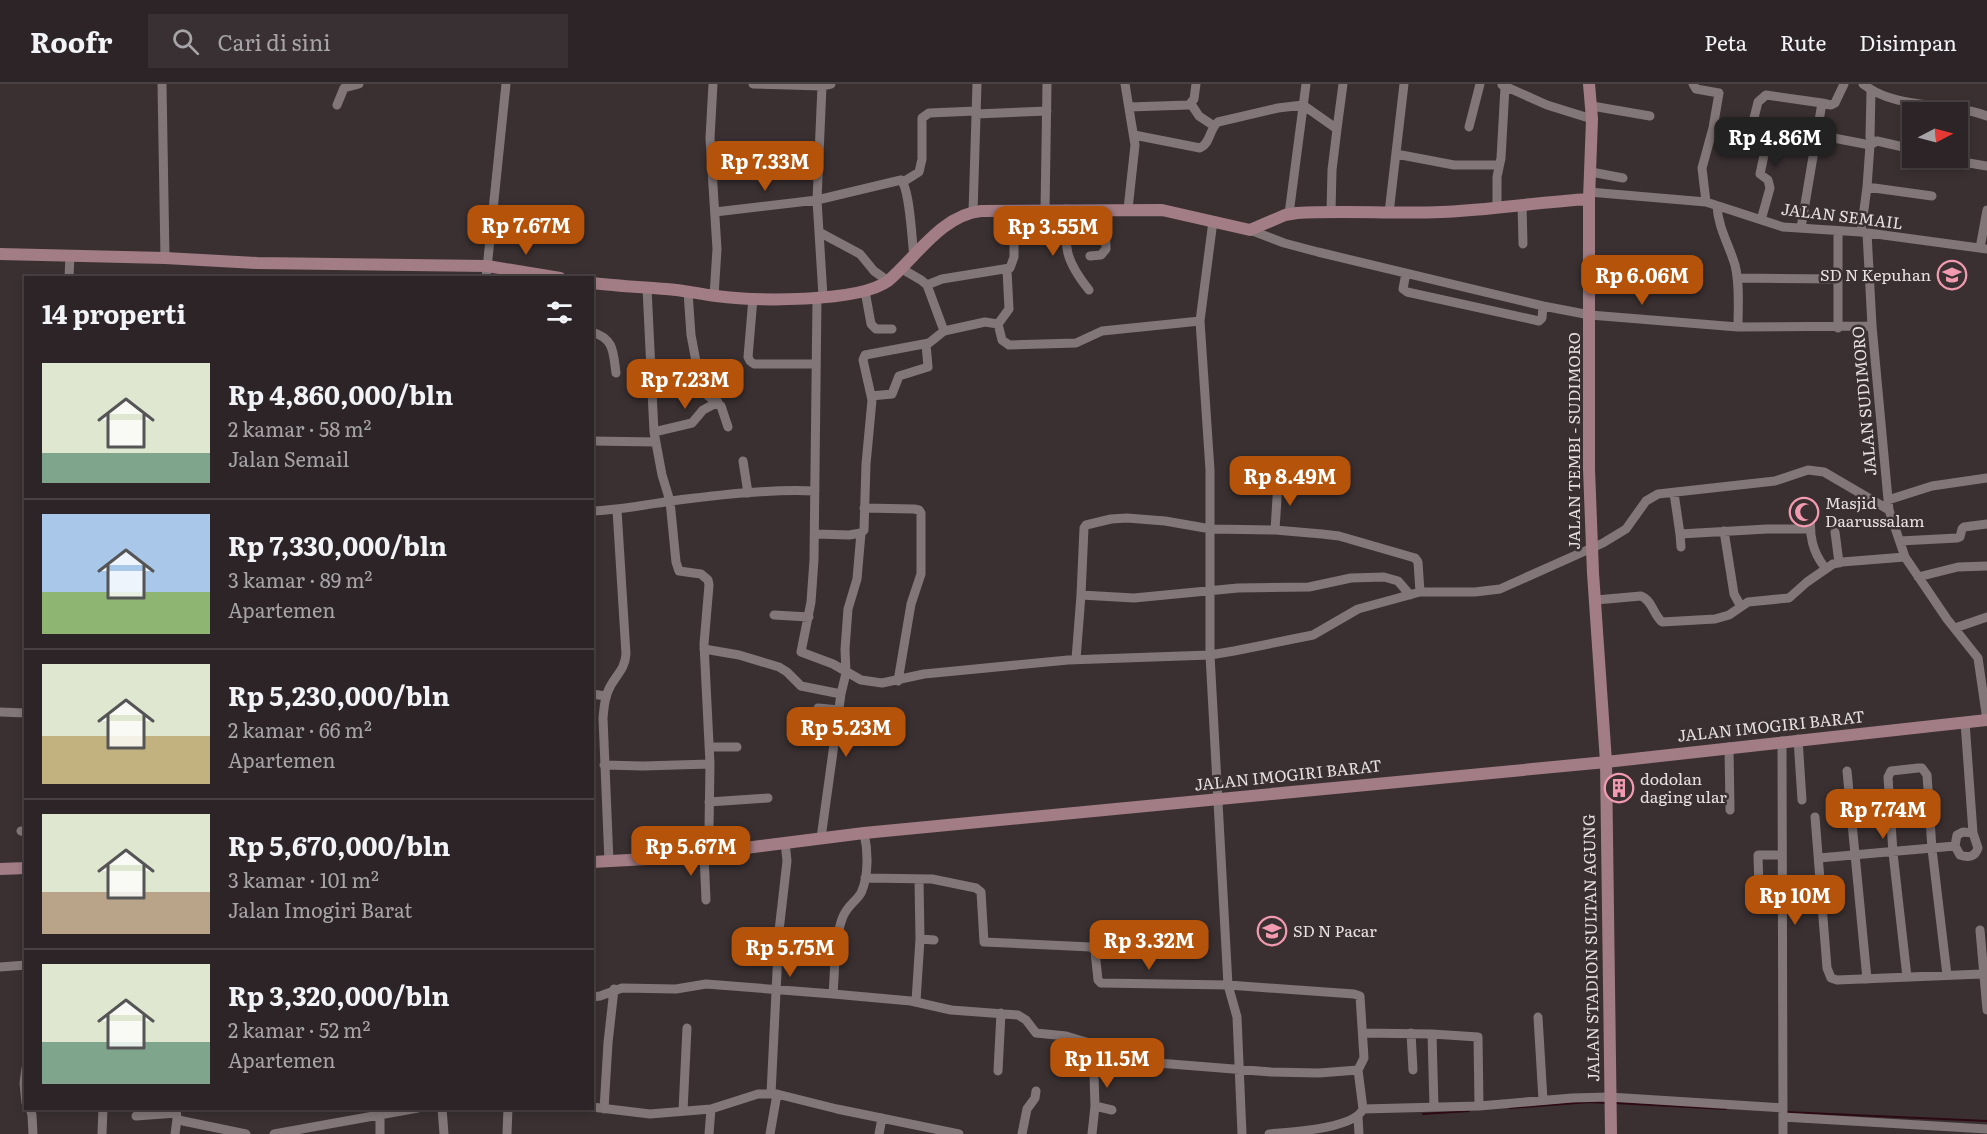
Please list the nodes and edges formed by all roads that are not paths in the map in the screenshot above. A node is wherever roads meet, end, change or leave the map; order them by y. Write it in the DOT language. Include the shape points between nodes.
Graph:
graph roads {
  1 [pos="162,84"];
  2 [pos="359,84"];
  3 [pos="506,84"];
  4 [pos="713,84"];
  5 [pos="753,84"];
  6 [pos="977,84"];
  7 [pos="1047,84"];
  8 [pos="1125,84"];
  9 [pos="1196,84"];
  10 [pos="1306,84"];
  11 [pos="1343,84"];
  12 [pos="1404,84"];
  13 [pos="1480,84"];
  14 [pos="1590,84"];
  15 [pos="1693,84"];
  16 [pos="1844,84"];
  17 [pos="1863,84"];
  18 [pos="826,85"];
  19 [pos="1503,86"];
  20 [pos="1871,91"];
  21 [pos="1822,103"];
  22 [pos="1191,104"];
  23 [pos="337,105"];
  24 [pos="1303,105"];
  25 [pos="1592,105"];
  26 [pos="1129,107"];
  27 [pos="1047,111"];
  28 [pos="976,113"];
  29 [pos="1987,116"];
  30 [pos="1650,117"];
  31 [pos="1592,119"];
  32 [pos="1214,126"];
  33 [pos="1469,127"];
  34 [pos="1337,129"];
  35 [pos="1713,129"];
  36 [pos="1134,135"];
  37 [pos="1818,135"];
  38 [pos="1749,138"];
  39 [pos="1871,144"];
  40 [pos="1902,147"];
  41 [pos="1396,154"];
  42 [pos="1968,163"];
  43 [pos="1499,165"];
  44 [pos="1987,166"];
  45 [pos="1591,172"];
  46 [pos="1623,178"];
  47 [pos="903,182"];
  48 [pos="1868,187"];
  49 [pos="1589,195"];
  50 [pos="1932,196"];
  51 [pos="817,200"];
  52 [pos="1706,202"];
  53 [pos="1522,204"];
  54 [pos="1717,206"];
  55 [pos="1497,208"];
  56 [pos="1066,209"];
  57 [pos="1128,209"];
  58 [pos="1045,210"];
  59 [pos="1105,210"];
  60 [pos="1987,210"];
  61 [pos="1014,211"];
  62 [pos="715,212"];
  63 [pos="973,212"];
  64 [pos="1331,213"];
  65 [pos="1389,213"];
  66 [pos="1289,214"];
  67 [pos="1761,220"];
  68 [pos="1214,222"];
  69 [pos="1801,228"];
  70 [pos="1250,230"];
  71 [pos="1838,231"];
  72 [pos="819,232"];
  73 [pos="1864,233"];
  74 [pos="1523,244"];
  75 [pos="1983,248"];
  76 [pos="0,254"];
  77 [pos="70,255"];
  78 [pos="1090,256"];
  79 [pos="914,257"];
  80 [pos="165,258"];
  81 [pos="902,269"];
  82 [pos="1007,270"];
  83 [pos="486,272"];
  84 [pos="1407,273"];
  85 [pos="69,276"];
  86 [pos="535,276"];
  87 [pos="1737,278"];
  88 [pos="1837,279"];
  89 [pos="888,281"];
  90 [pos="594,283"];
  91 [pos="927,285"];
  92 [pos="647,288"];
  93 [pos="1089,290"];
  94 [pos="865,291"];
  95 [pos="688,292"];
  96 [pos="714,296"];
  97 [pos="820,297"];
  98 [pos="753,298"];
  99 [pos="1543,306"];
  100 [pos="1590,315"];
  101 [pos="1200,321"];
  102 [pos="998,324"];
  103 [pos="1872,326"];
  104 [pos="1738,327"];
  105 [pos="1838,328"];
  106 [pos="892,329"];
  107 [pos="944,331"];
  108 [pos="594,334"];
  109 [pos="926,344"];
  110 [pos="815,364"];
  111 [pos="616,373"];
  112 [pos="871,396"];
  113 [pos="718,402"];
  114 [pos="728,427"];
  115 [pos="654,432"];
  116 [pos="594,441"];
  117 [pos="656,442"];
  118 [pos="743,461"];
  119 [pos="1987,478"];
  120 [pos="1278,482"];
  121 [pos="815,491"];
  122 [pos="747,493"];
  123 [pos="1674,493"];
  124 [pos="670,501"];
  125 [pos="1889,505"];
  126 [pos="864,508"];
  127 [pos="617,510"];
  128 [pos="594,511"];
  129 [pos="1811,514"];
  130 [pos="1987,524"];
  131 [pos="1211,529"];
  132 [pos="1809,529"];
  133 [pos="1275,530"];
  134 [pos="1724,531"];
  135 [pos="1835,532"];
  136 [pos="861,533"];
  137 [pos="815,534"];
  138 [pos="1680,534"];
  139 [pos="1900,541"];
  140 [pos="1681,547"];
  141 [pos="1591,548"];
  142 [pos="1905,558"];
  143 [pos="1839,563"];
  144 [pos="1987,566"];
  145 [pos="1826,569"];
  146 [pos="1918,577"];
  147 [pos="1211,591"];
  148 [pos="1420,592"];
  149 [pos="1081,595"];
  150 [pos="1410,595"];
  151 [pos="1596,600"];
  152 [pos="1740,605"];
  153 [pos="774,615"];
  154 [pos="809,617"];
  155 [pos="1987,617"];
  156 [pos="1955,628"];
  157 [pos="704,649"];
  158 [pos="1210,656"];
  159 [pos="1983,657"];
  160 [pos="1076,659"];
  161 [pos="846,673"];
  162 [pos="898,681"];
  163 [pos="594,694"];
  164 [pos="842,694"];
  165 [pos="606,696"];
  166 [pos="818,708"];
  167 [pos="839,710"];
  168 [pos="0,712"];
  169 [pos="24,713"];
  170 [pos="1987,720"];
  171 [pos="1965,722"];
  172 [pos="1798,739"];
  173 [pos="1782,741"];
  174 [pos="709,747"];
  175 [pos="737,747"];
  176 [pos="1729,747"];
  177 [pos="1606,762"];
  178 [pos="710,764"];
  179 [pos="604,765"];
  180 [pos="1847,771"];
  181 [pos="768,798"];
  182 [pos="1802,800"];
  183 [pos="709,802"];
  184 [pos="1219,805"];
  185 [pos="1730,810"];
  186 [pos="1815,817"];
  187 [pos="1973,833"];
  188 [pos="864,836"];
  189 [pos="821,838"];
  190 [pos="786,845"];
  191 [pos="1955,846"];
  192 [pos="1932,849"];
  193 [pos="1893,853"];
  194 [pos="708,854"];
  195 [pos="1782,855"];
  196 [pos="1855,855"];
  197 [pos="1818,858"];
  198 [pos="594,862"];
  199 [pos="609,862"];
  200 [pos="0,868"];
  201 [pos="24,868"];
  202 [pos="865,878"];
  203 [pos="919,879"];
  204 [pos="1781,890"];
  205 [pos="706,900"];
  206 [pos="1980,930"];
  207 [pos="920,939"];
  208 [pos="934,940"];
  209 [pos="24,965"];
  210 [pos="0,967"];
  211 [pos="1982,974"];
  212 [pos="1947,975"];
  213 [pos="1907,977"];
  214 [pos="1867,979"];
  215 [pos="1228,985"];
  216 [pos="614,989"];
  217 [pos="776,989"];
  218 [pos="833,994"];
  219 [pos="594,997"];
  220 [pos="916,1001"];
  221 [pos="1987,1010"];
  222 [pos="1001,1013"];
  223 [pos="1538,1017"];
  224 [pos="687,1029"];
  225 [pos="1363,1033"];
  226 [pos="1411,1034"];
  227 [pos="1432,1034"];
  228 [pos="1095,1058"];
  229 [pos="1238,1069"];
  230 [pos="1358,1070"];
  231 [pos="1413,1070"];
  232 [pos="998,1071"];
  233 [pos="1036,1091"];
  234 [pos="774,1094"];
  235 [pos="1543,1100"];
  236 [pos="1609,1101"];
  237 [pos="1095,1106"];
  238 [pos="1479,1106"];
  239 [pos="594,1107"];
  240 [pos="1434,1107"];
  241 [pos="711,1108"];
  242 [pos="604,1109"];
  243 [pos="31,1110"];
  244 [pos="103,1110"];
  245 [pos="407,1110"];
  246 [pos="442,1110"];
  247 [pos="508,1110"];
  248 [pos="1112,1110"];
  249 [pos="683,1111"];
  250 [pos="1783,1112"];
  251 [pos="176,1113"];
  252 [pos="1360,1113"];
  253 [pos="380,1115"];
  254 [pos="136,1116"];
  255 [pos="882,1118"];
  256 [pos="1987,1129"];
  257 [pos="33,1134"];
  258 [pos="102,1134"];
  259 [pos="176,1134"];
  260 [pos="246,1134"];
  261 [pos="274,1134"];
  262 [pos="380,1134"];
  263 [pos="444,1134"];
  264 [pos="507,1134"];
  265 [pos="709,1134"];
  266 [pos="770,1134"];
  267 [pos="879,1134"];
  268 [pos="958,1134"];
  269 [pos="1022,1134"];
  270 [pos="1092,1134"];
  271 [pos="1242,1134"];
  272 [pos="1269,1134"];
  273 [pos="1359,1134"];
  274 [pos="1611,1134"];
  275 [pos="1783,1134"];
  1 -- 80 [label="street"];
  2 -- 23 [label="street" via="344,88"];
  3 -- 83 [label="street"];
  4 -- 62 [label="street" via="710,151"];
  5 -- 18 [label="street"];
  6 -- 28 [label="street"];
  7 -- 27 [label="street"];
  8 -- 26 [label="street"];
  9 -- 22 [label="street"];
  10 -- 24 [label="street"];
  11 -- 34 [label="street"];
  12 -- 41 [label="street"];
  13 -- 33 [label="street"];
  14 -- 25 [label="main road, JALAN TEMBI - SUDIMORO"];
  15 -- 35 [label="street" via="1696,89 1719,93"];
  16 -- 21 [label="street" via="1835,104"];
  17 -- 20 [label="street"];
  18 -- 51 [label="street"];
  19 -- 31 [label="street"];
  19 -- 43 [label="street"];
  20 -- 29 [label="street" via="1889,99 1947,106"];
  20 -- 39 [label="street, JALAN SUDIMORO"];
  21 -- 37 [label="street"];
  21 -- 38 [label="street" via="1766,94 1758,102"];
  22 -- 26 [label="street"];
  22 -- 32 [label="street" via="1203,120"];
  24 -- 32 [label="street" via="1226,120"];
  24 -- 34 [label="street"];
  24 -- 66 [label="street"];
  25 -- 30 [label="street"];
  25 -- 31 [label="main road, JALAN TEMBI - SUDIMORO"];
  26 -- 36 [label="street"];
  27 -- 28 [label="street"];
  27 -- 58 [label="street"];
  28 -- 47 [label="street" via="929,113 922,117 919,172"];
  28 -- 63 [label="street"];
  31 -- 45 [label="main road, JALAN TEMBI - SUDIMORO"];
  32 -- 36 [label="street" via="1200,148"];
  34 -- 64 [label="street"];
  35 -- 38 [label="street"];
  35 -- 52 [label="street" via="1702,168"];
  36 -- 57 [label="street"];
  37 -- 39 [label="street"];
  37 -- 69 [label="street"];
  38 -- 67 [label="street" via="1766,146 1760,174 1770,185"];
  39 -- 40 [label="street" via="1878,141"];
  39 -- 48 [label="street, JALAN SUDIMORO"];
  41 -- 43 [label="street" via="1454,165"];
  41 -- 65 [label="street"];
  42 -- 44 [label="street"];
  43 -- 55 [label="street"];
  45 -- 46 [label="street"];
  45 -- 49 [label="main road, JALAN TEMBI - SUDIMORO"];
  47 -- 51 [label="street"];
  47 -- 79 [label="street"];
  48 -- 50 [label="street"];
  48 -- 73 [label="street, JALAN SUDIMORO"];
  49 -- 52 [label="street, JALAN SEMAIL"];
  49 -- 53 [label="main road"];
  49 -- 100 [label="main road, JALAN TEMBI - SUDIMORO"];
  51 -- 62 [label="street"];
  51 -- 72 [label="street"];
  52 -- 54 [label="street, JALAN SEMAIL"];
  53 -- 55 [label="main road"];
  53 -- 74 [label="street"];
  54 -- 67 [label="street, JALAN SEMAIL"];
  54 -- 87 [label="street" via="1719,225"];
  55 -- 65 [label="main road"];
  56 -- 58 [label="main road"];
  56 -- 59 [label="main road"];
  56 -- 93 [label="street" via="1067,255"];
  57 -- 59 [label="main road"];
  57 -- 68 [label="main road" via="1170,211"];
  58 -- 61 [label="main road"];
  59 -- 78 [label="street" via="1106,249 1101,255"];
  60 -- 75 [label="street"];
  61 -- 63 [label="main road"];
  61 -- 82 [label="street" via="1014,256"];
  62 -- 96 [label="street"];
  63 -- 79 [label="main road" via="946,226"];
  64 -- 65 [label="main road"];
  64 -- 66 [label="main road"];
  66 -- 70 [label="main road"];
  67 -- 69 [label="street, JALAN SEMAIL"];
  68 -- 70 [label="main road"];
  68 -- 101 [label="street"];
  69 -- 71 [label="street, JALAN SEMAIL"];
  70 -- 84 [label="street"];
  71 -- 73 [label="street, JALAN SEMAIL"];
  71 -- 88 [label="street"];
  72 -- 89 [label="street" via="860,254"];
  72 -- 97 [label="street"];
  73 -- 75 [label="street, JALAN SEMAIL"];
  73 -- 103 [label="street, JALAN SUDIMORO"];
  76 -- 77 [label="main road"];
  77 -- 80 [label="main road"];
  77 -- 85 [label="street"];
  79 -- 81 [label="main road"];
  80 -- 83 [label="main road"];
  81 -- 89 [label="main road"];
  81 -- 91 [label="street"];
  82 -- 91 [label="street" via="942,279"];
  82 -- 102 [label="street" via="1009,309"];
  83 -- 86 [label="main road"];
  84 -- 99 [label="street"];
  84 -- 99 [label="street" via="1403,289 1407,292 1539,321"];
  87 -- 88 [label="street"];
  87 -- 104 [label="street"];
  88 -- 105 [label="street"];
  89 -- 94 [label="main road"];
  90 -- 92 [label="main road"];
  91 -- 107 [label="street"];
  92 -- 95 [label="main road"];
  92 -- 115 [label="street"];
  94 -- 97 [label="main road"];
  94 -- 106 [label="street" via="871,324 876,329"];
  95 -- 96 [label="main road"];
  95 -- 113 [label="street" via="701,388"];
  96 -- 98 [label="main road"];
  97 -- 98 [label="main road"];
  97 -- 110 [label="street"];
  98 -- 110 [label="street" via="750,362"];
  99 -- 100 [label="street"];
  100 -- 104 [label="street"];
  100 -- 141 [label="main road, JALAN TEMBI - SUDIMORO"];
  101 -- 102 [label="street" via="1102,331 1076,343 1009,345 1004,342"];
  101 -- 131 [label="street"];
  102 -- 107 [label="street" via="985,322"];
  103 -- 105 [label="street"];
  103 -- 125 [label="street, JALAN SUDIMORO"];
  104 -- 105 [label="street"];
  107 -- 109 [label="street"];
  108 -- 111 [label="street" via="610,342"];
  109 -- 112 [label="street" via="928,367 899,376 892,394"];
  109 -- 112 [label="street" via="864,356"];
  110 -- 121 [label="street"];
  112 -- 126 [label="street"];
  113 -- 114 [label="street"];
  113 -- 115 [label="street" via="699,413 692,423"];
  115 -- 117 [label="street"];
  116 -- 117 [label="street"];
  117 -- 124 [label="street"];
  118 -- 122 [label="street"];
  119 -- 125 [label="street" via="1932,486"];
  120 -- 133 [label="street"];
  121 -- 122 [label="street"];
  121 -- 137 [label="street"];
  122 -- 124 [label="street"];
  123 -- 125 [label="street" via="1775,481 1814,470"];
  123 -- 138 [label="street"];
  123 -- 141 [label="street" via="1652,497 1626,529"];
  124 -- 127 [label="street"];
  124 -- 157 [label="street" via="677,569 701,574 708,580"];
  125 -- 139 [label="street, JALAN SUDIMORO"];
  126 -- 136 [label="street"];
  126 -- 162 [label="street" via="914,509 921,513 921,574 911,604"];
  127 -- 128 [label="street"];
  127 -- 165 [label="street" via="626,654 623,669"];
  129 -- 132 [label="street"];
  130 -- 139 [label="street" via="1964,527 1957,538"];
  131 -- 133 [label="street"];
  131 -- 147 [label="street"];
  131 -- 149 [label="street" via="1127,518 1085,526"];
  132 -- 134 [label="street"];
  132 -- 145 [label="street" via="1814,552"];
  133 -- 148 [label="street" via="1340,536 1413,557 1418,562"];
  134 -- 138 [label="street"];
  134 -- 152 [label="street" via="1734,594"];
  135 -- 143 [label="street"];
  136 -- 137 [label="street"];
  136 -- 161 [label="street" via="857,579 846,621"];
  137 -- 154 [label="street"];
  138 -- 140 [label="street"];
  139 -- 142 [label="street, JALAN SUDIMORO"];
  141 -- 148 [label="street" via="1494,590"];
  141 -- 151 [label="main road, JALAN TEMBI - SUDIMORO"];
  142 -- 143 [label="street"];
  142 -- 146 [label="street, JALAN SUDIMORO"];
  143 -- 145 [label="street"];
  144 -- 146 [label="street" via="1958,567"];
  145 -- 152 [label="street" via="1788,598"];
  146 -- 156 [label="street, JALAN SUDIMORO"];
  147 -- 149 [label="street" via="1134,598"];
  147 -- 150 [label="street" via="1309,587 1351,578 1384,577 1398,581"];
  147 -- 158 [label="street"];
  148 -- 150 [label="street"];
  149 -- 160 [label="street"];
  150 -- 158 [label="street" via="1358,609 1309,636"];
  151 -- 152 [label="street" via="1641,596 1649,602 1655,617 1669,622 1715,619 1729,615"];
  151 -- 177 [label="main road, JALAN TEMBI - SUDIMORO"];
  153 -- 154 [label="street"];
  154 -- 161 [label="street" via="801,652"];
  155 -- 156 [label="street"];
  156 -- 159 [label="street, JALAN SUDIMORO"];
  157 -- 164 [label="street" via="779,667 801,686"];
  157 -- 174 [label="street"];
  158 -- 160 [label="street"];
  158 -- 184 [label="street"];
  159 -- 170 [label="street, JALAN SUDIMORO"];
  160 -- 162 [label="street" via="933,673"];
  161 -- 162 [label="street" via="875,683"];
  161 -- 164 [label="street"];
  163 -- 165 [label="street"];
  164 -- 167 [label="street"];
  165 -- 179 [label="street"];
  166 -- 167 [label="street"];
  167 -- 189 [label="street"];
  168 -- 169 [label="street"];
  170 -- 171 [label="main road, JALAN IMOGIRI BARAT"];
  171 -- 172 [label="main road, JALAN IMOGIRI BARAT"];
  171 -- 187 [label="street"];
  172 -- 173 [label="main road, JALAN IMOGIRI BARAT"];
  172 -- 182 [label="street"];
  173 -- 176 [label="main road, JALAN IMOGIRI BARAT"];
  173 -- 195 [label="street"];
  174 -- 175 [label="street"];
  174 -- 178 [label="street"];
  176 -- 177 [label="main road, JALAN IMOGIRI BARAT"];
  176 -- 185 [label="street"];
  177 -- 184 [label="main road, JALAN IMOGIRI BARAT"];
  177 -- 236 [label="main road, JALAN STADION SULTAN AGUNG"];
  178 -- 179 [label="street"];
  178 -- 183 [label="street"];
  179 -- 199 [label="street"];
  180 -- 196 [label="street"];
  181 -- 183 [label="street"];
  183 -- 194 [label="street"];
  184 -- 188 [label="main road, JALAN IMOGIRI BARAT"];
  184 -- 215 [label="street"];
  186 -- 197 [label="street"];
  187 -- 191 [label="street" via="1957,835"];
  187 -- 191 [label="street" via="1978,842 1976,853 1965,857"];
  188 -- 189 [label="main road, JALAN IMOGIRI BARAT"];
  188 -- 202 [label="street"];
  189 -- 190 [label="main road, JALAN IMOGIRI BARAT"];
  190 -- 194 [label="main road, JALAN IMOGIRI BARAT"];
  190 -- 217 [label="street"];
  191 -- 192 [label="street"];
  192 -- 193 [label="street"];
  192 -- 193 [label="street" via="1925,771 1894,770 1888,777"];
  192 -- 212 [label="street"];
  193 -- 196 [label="street"];
  193 -- 213 [label="street"];
  194 -- 199 [label="main road, JALAN IMOGIRI BARAT"];
  194 -- 205 [label="street"];
  195 -- 204 [label="street"];
  195 -- 204 [label="street" via="1758,855 1759,890"];
  196 -- 197 [label="street"];
  196 -- 214 [label="street"];
  197 -- 214 [label="street" via="1828,974 1837,980"];
  198 -- 199 [label="main road, JALAN IMOGIRI BARAT"];
  200 -- 201 [label="main road"];
  202 -- 203 [label="street"];
  202 -- 218 [label="street" via="861,894 850,903 842,920"];
  203 -- 207 [label="street"];
  203 -- 215 [label="street" via="979,889 984,942 1094,949 1101,983"];
  204 -- 250 [label="street"];
  206 -- 211 [label="street"];
  207 -- 208 [label="street"];
  207 -- 220 [label="street"];
  209 -- 210 [label="street"];
  211 -- 212 [label="street"];
  211 -- 221 [label="street"];
  212 -- 213 [label="street"];
  213 -- 214 [label="street"];
  215 -- 225 [label="street" via="1360,996"];
  215 -- 229 [label="street" via="1237,1017"];
  216 -- 217 [label="street" via="706,984"];
  216 -- 219 [label="street"];
  216 -- 242 [label="street"];
  217 -- 218 [label="street"];
  217 -- 234 [label="street"];
  218 -- 220 [label="street"];
  220 -- 222 [label="street" via="951,1010"];
  222 -- 228 [label="street" via="1022,1016 1036,1033 1093,1044"];
  222 -- 232 [label="street"];
  223 -- 235 [label="street"];
  224 -- 249 [label="street"];
  225 -- 226 [label="street"];
  225 -- 230 [label="street" via="1364,1058"];
  226 -- 227 [label="street"];
  226 -- 231 [label="street"];
  227 -- 238 [label="street" via="1478,1037"];
  227 -- 240 [label="street"];
  228 -- 229 [label="street"];
  228 -- 237 [label="street"];
  229 -- 230 [label="street" via="1300,1073"];
  229 -- 271 [label="street"];
  230 -- 252 [label="street"];
  233 -- 269 [label="street"];
  234 -- 241 [label="street" via="758,1094"];
  234 -- 255 [label="street"];
  234 -- 266 [label="street"];
  235 -- 236 [label="street"];
  235 -- 238 [label="street"];
  236 -- 250 [label="street"];
  236 -- 274 [label="main road, JALAN STADION SULTAN AGUNG"];
  237 -- 248 [label="street"];
  237 -- 270 [label="street"];
  238 -- 240 [label="street"];
  239 -- 242 [label="street"];
  240 -- 252 [label="street"];
  241 -- 249 [label="street"];
  241 -- 265 [label="street"];
  242 -- 249 [label="street" via="650,1114"];
  243 -- 257 [label="street"];
  244 -- 258 [label="street"];
  245 -- 253 [label="street"];
  246 -- 263 [label="street"];
  247 -- 264 [label="street"];
  250 -- 256 [label="street"];
  250 -- 275 [label="street"];
  251 -- 254 [label="street"];
  251 -- 259 [label="street"];
  251 -- 260 [label="street"];
  252 -- 272 [label="street" via="1326,1128"];
  252 -- 273 [label="street"];
  253 -- 261 [label="street"];
  253 -- 262 [label="street"];
  255 -- 267 [label="street"];
  255 -- 268 [label="street"];
}
